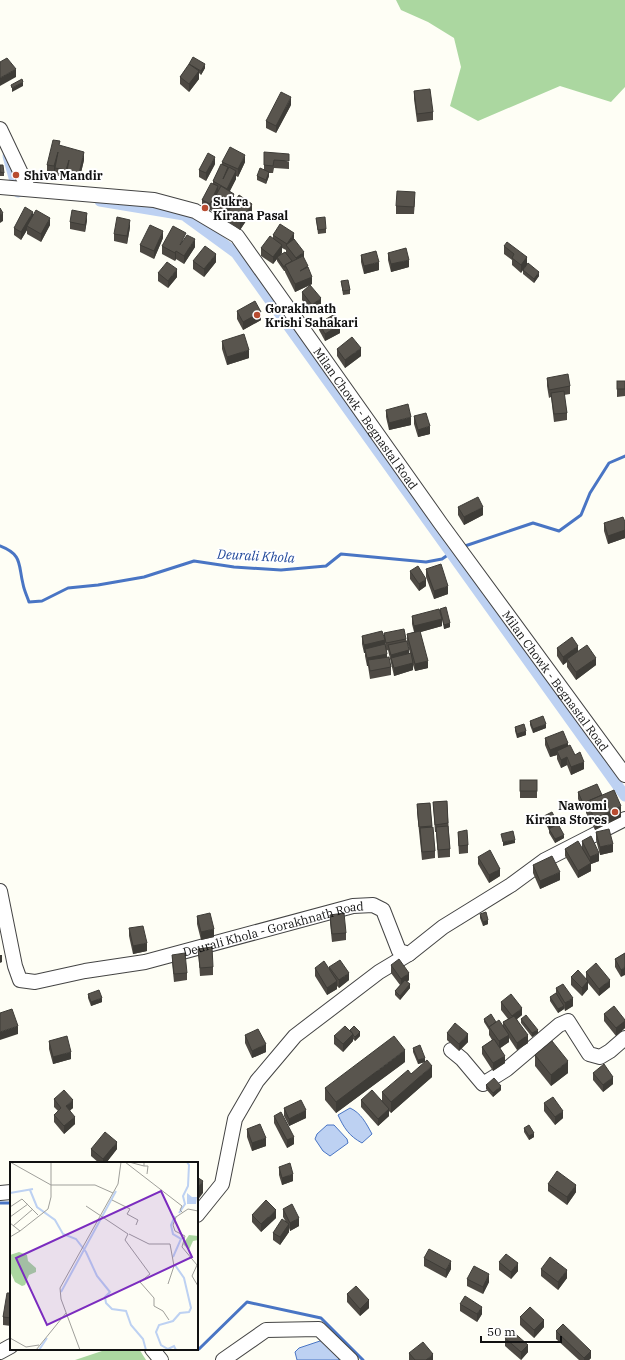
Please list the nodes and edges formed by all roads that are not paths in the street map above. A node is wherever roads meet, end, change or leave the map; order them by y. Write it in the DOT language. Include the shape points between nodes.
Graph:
graph roads {
  1 [pos="0,129"];
  2 [pos="0,187"];
  3 [pos="28,188"];
  4 [pos="625,775"];
  5 [pos="625,819"];
  6 [pos="0,891"];
  7 [pos="409,954"];
  8 [pos="625,1038"];
  9 [pos="451,1050"];
  10 [pos="10,1192"];
  11 [pos="0,1193"];
  12 [pos="198,1214"];
  13 [pos="10,1347"];
  14 [pos="153,1350"];
  15 [pos="0,1352"];
  16 [pos="161,1360"];
  17 [pos="223,1360"];
  18 [pos="350,1360"];
  1 -- 3 [label="street"];
  2 -- 3 [label="street, Milan Chowk - Begnastal Road"];
  3 -- 4 [label="street, Milan Chowk - Begnastal Road" via="154,200 195,211 237,236 441,524"];
  5 -- 7 [label="street" via="545,860 511,885 443,927"];
  6 -- 7 [label="street, Deurali Khola - Gorakhnath Road" via="20,980 34,982 144,962 346,908 372,905 383,910 399,951"];
  7 -- 12 [label="street" via="378,972 295,1036 257,1081 234,1119 222,1184"];
  8 -- 9 [label="street" via="600,1057 589,1054 568,1021 559,1025 507,1069 484,1084"];
  10 -- 11 [label="street"];
  13 -- 15 [label="street"];
  14 -- 16 [label="street"];
  17 -- 18 [label="street" via="266,1330 319,1328"];
}
